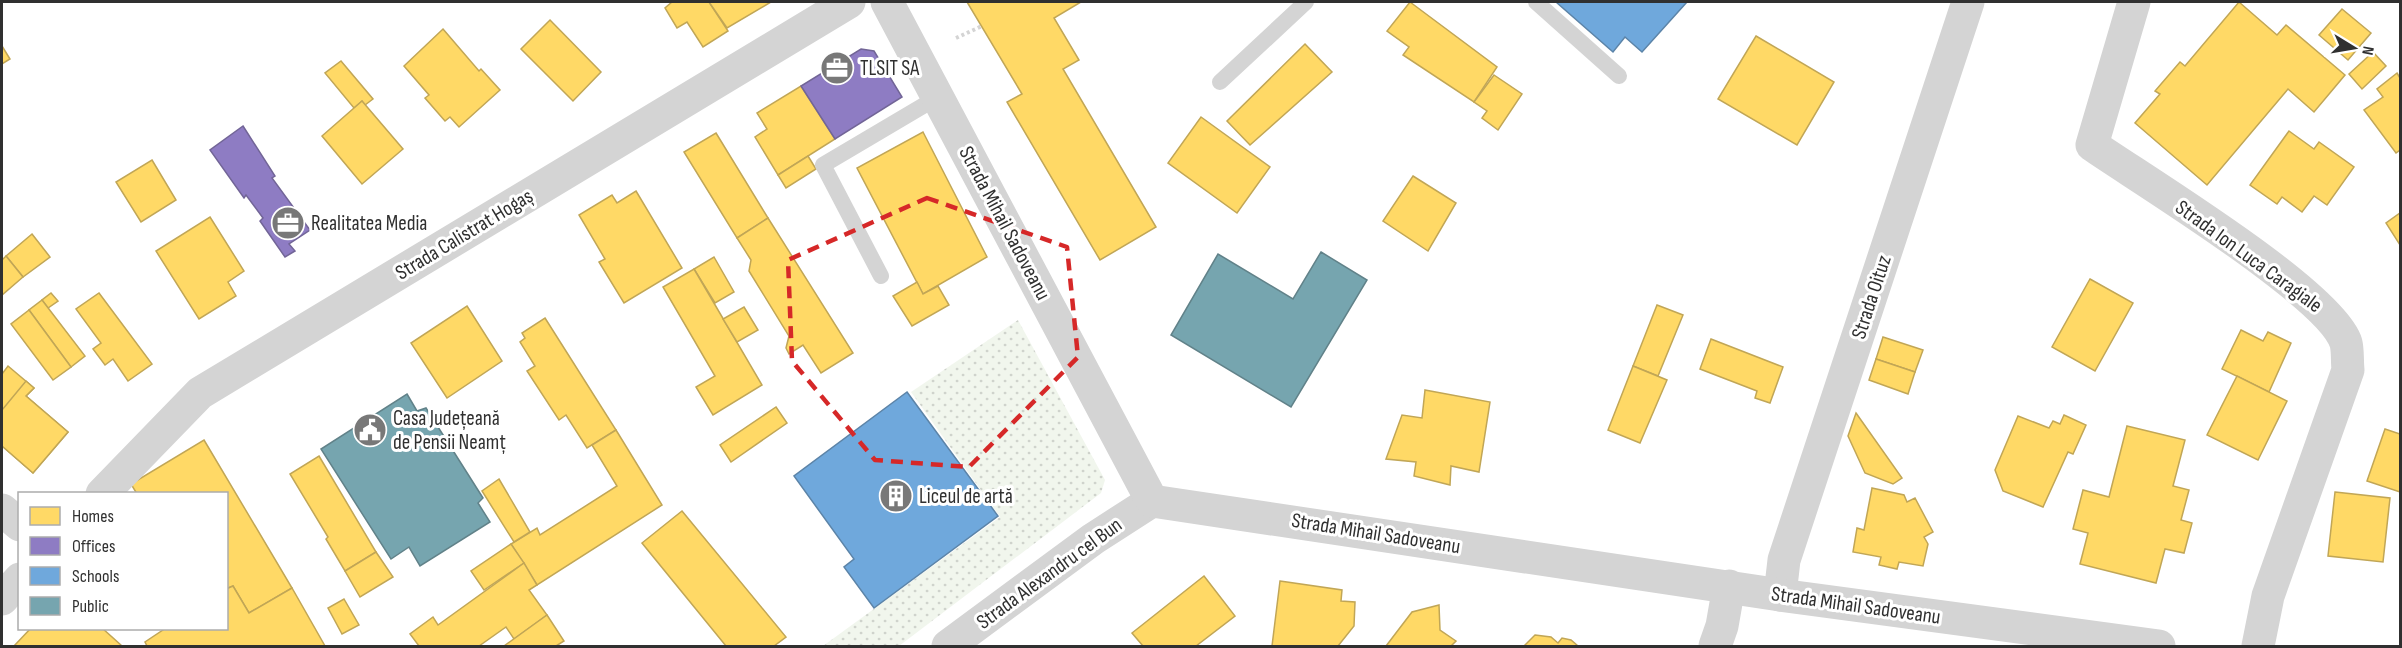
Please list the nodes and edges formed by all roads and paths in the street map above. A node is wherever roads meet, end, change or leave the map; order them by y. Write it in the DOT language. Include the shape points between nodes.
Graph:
graph roads {
  1 [pos="849,2"];
  2 [pos="887,2"];
  3 [pos="1306,2"];
  4 [pos="1536,2"];
  5 [pos="1968,2"];
  6 [pos="2134,2"];
  7 [pos="982,26"];
  8 [pos="956,38"];
  9 [pos="1619,76"];
  10 [pos="1220,82"];
  11 [pos="938,97"];
  12 [pos="881,276"];
  13 [pos="104,492"];
  14 [pos="1152,501"];
  15 [pos="2,510"];
  16 [pos="18,523"];
  17 [pos="18,581"];
  18 [pos="1728,586"];
  19 [pos="1780,595"];
  20 [pos="2,598"];
  21 [pos="948,646"];
  22 [pos="1715,646"];
  23 [pos="2159,646"];
  24 [pos="2258,646"];
  1 -- 13 [label="street, Strada Calistrat Hogaș" via="200,393"];
  2 -- 11 [label="street, Strada Mihail Sadoveanu"];
  3 -- 10 [label="lane"];
  4 -- 9 [label="lane"];
  5 -- 19 [label="street, Strada Oituz" via="1784,560"];
  6 -- 24 [label="street, Strada Ion Luca Caragiale" via="2092,145 2247,249 2327,314 2346,342 2348,370 2268,596"];
  7 -- 8 [label="path"];
  11 -- 12 [label="lane" via="823,165"];
  11 -- 14 [label="street, Strada Mihail Sadoveanu"];
  14 -- 18 [label="street, Strada Mihail Sadoveanu"];
  14 -- 21 [label="street, Strada Alexandru cel Bun" via="1093,539"];
  15 -- 16 [label="street"];
  17 -- 20 [label="street"];
  18 -- 19 [label="street, Strada Mihail Sadoveanu"];
  18 -- 22 [label="street"];
  19 -- 23 [label="street, Strada Mihail Sadoveanu"];
}
